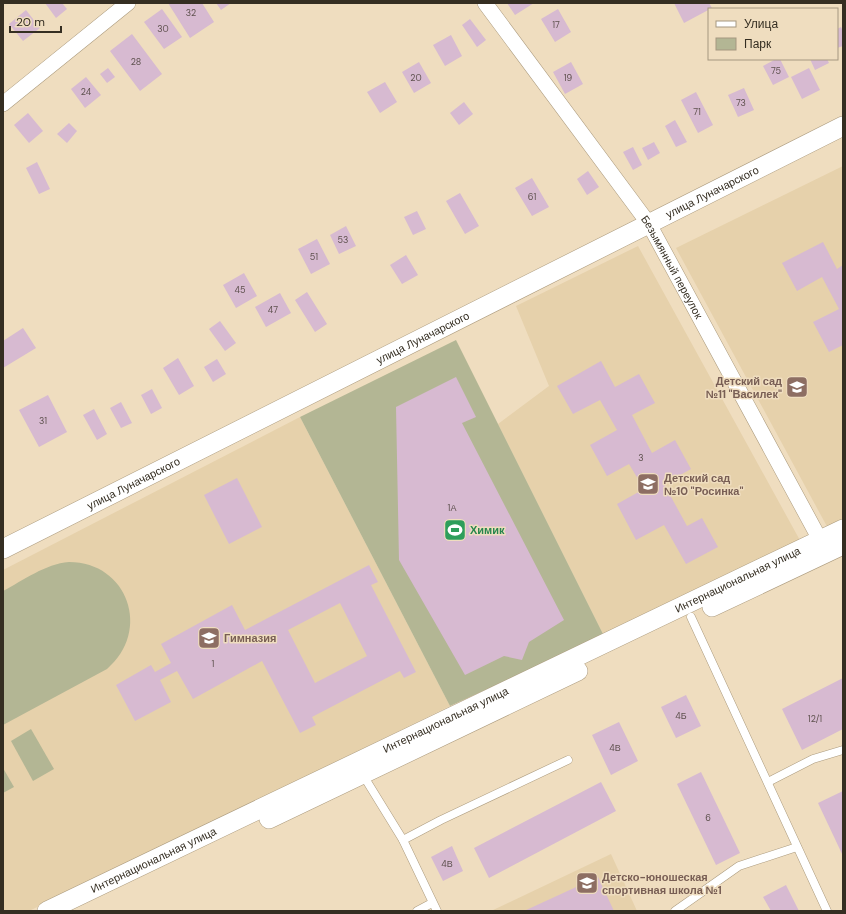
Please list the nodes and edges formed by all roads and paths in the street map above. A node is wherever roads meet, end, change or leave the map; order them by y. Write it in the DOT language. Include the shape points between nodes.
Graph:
graph roads {
  1 [pos="128,3"];
  2 [pos="485,3"];
  3 [pos="3,104"];
  4 [pos="843,126"];
  5 [pos="648,224"];
  6 [pos="843,529"];
  7 [pos="6,545"];
  8 [pos="830,546"];
  9 [pos="691,617"];
  10 [pos="843,750"];
  11 [pos="568,760"];
  12 [pos="363,775"];
  13 [pos="768,782"];
  14 [pos="403,840"];
  15 [pos="797,847"];
  16 [pos="432,903"];
  17 [pos="47,911"];
  18 [pos="76,911"];
  19 [pos="417,911"];
  20 [pos="437,911"];
  21 [pos="675,911"];
  22 [pos="827,911"];
  1 -- 3 [label="street"];
  2 -- 5 [label="street, Безымянный переулок"];
  4 -- 5 [label="street, улица Луначарского"];
  5 -- 7 [label="street, улица Луначарского"];
  5 -- 8 [label="street, Безымянный переулок"];
  6 -- 8 [label="street, Интернациональная улица"];
  8 -- 9 [label="street, Интернациональная улица"];
  8 -- 17 [label="street, Интернациональная улица"];
  9 -- 12 [label="street, Интернациональная улица"];
  9 -- 13 [label="lane"];
  10 -- 13 [label="lane" via="813,759"];
  11 -- 14 [label="lane"];
  12 -- 14 [label="lane"];
  12 -- 18 [label="street, Интернациональная улица"];
  13 -- 15 [label="lane"];
  14 -- 16 [label="lane"];
  15 -- 21 [label="lane" via="739,866"];
  15 -- 22 [label="lane"];
  16 -- 19 [label="lane"];
  16 -- 20 [label="lane"];
}
